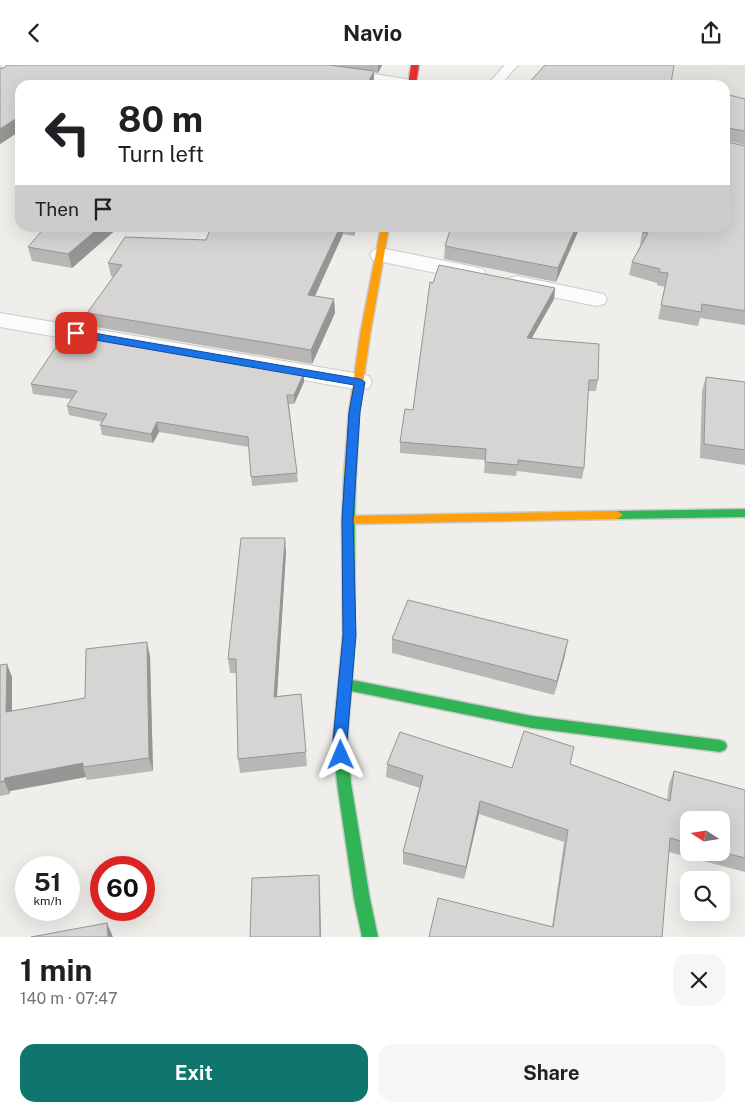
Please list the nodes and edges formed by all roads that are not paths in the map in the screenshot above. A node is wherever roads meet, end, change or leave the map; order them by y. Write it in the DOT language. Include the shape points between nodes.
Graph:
graph roads {
  1 [pos="415,65"];
  2 [pos="512,65"];
  3 [pos="334,72"];
  4 [pos="384,80"];
  5 [pos="415,80"];
  6 [pos="498,80"];
  7 [pos="384,232"];
  8 [pos="381,255"];
  9 [pos="596,299"];
  10 [pos="0,320"];
  11 [pos="360,382"];
  12 [pos="745,513"];
  13 [pos="348,520"];
  14 [pos="345,683"];
  15 [pos="720,746"];
  16 [pos="370,937"];
  1 -- 5 [label="main road"];
  2 -- 6 [label="lane"];
  3 -- 4 [label="lane"];
  7 -- 8 [label="main road"];
  8 -- 9 [label="street"];
  8 -- 11 [label="main road" via="364,335"];
  10 -- 11 [label="street"];
  11 -- 13 [label="main road" via="354,412"];
  12 -- 13 [label="main road"];
  13 -- 14 [label="main road" via="349,635"];
  14 -- 15 [label="main road" via="532,722"];
  14 -- 16 [label="main road" via="340,741 344,783"];
}
